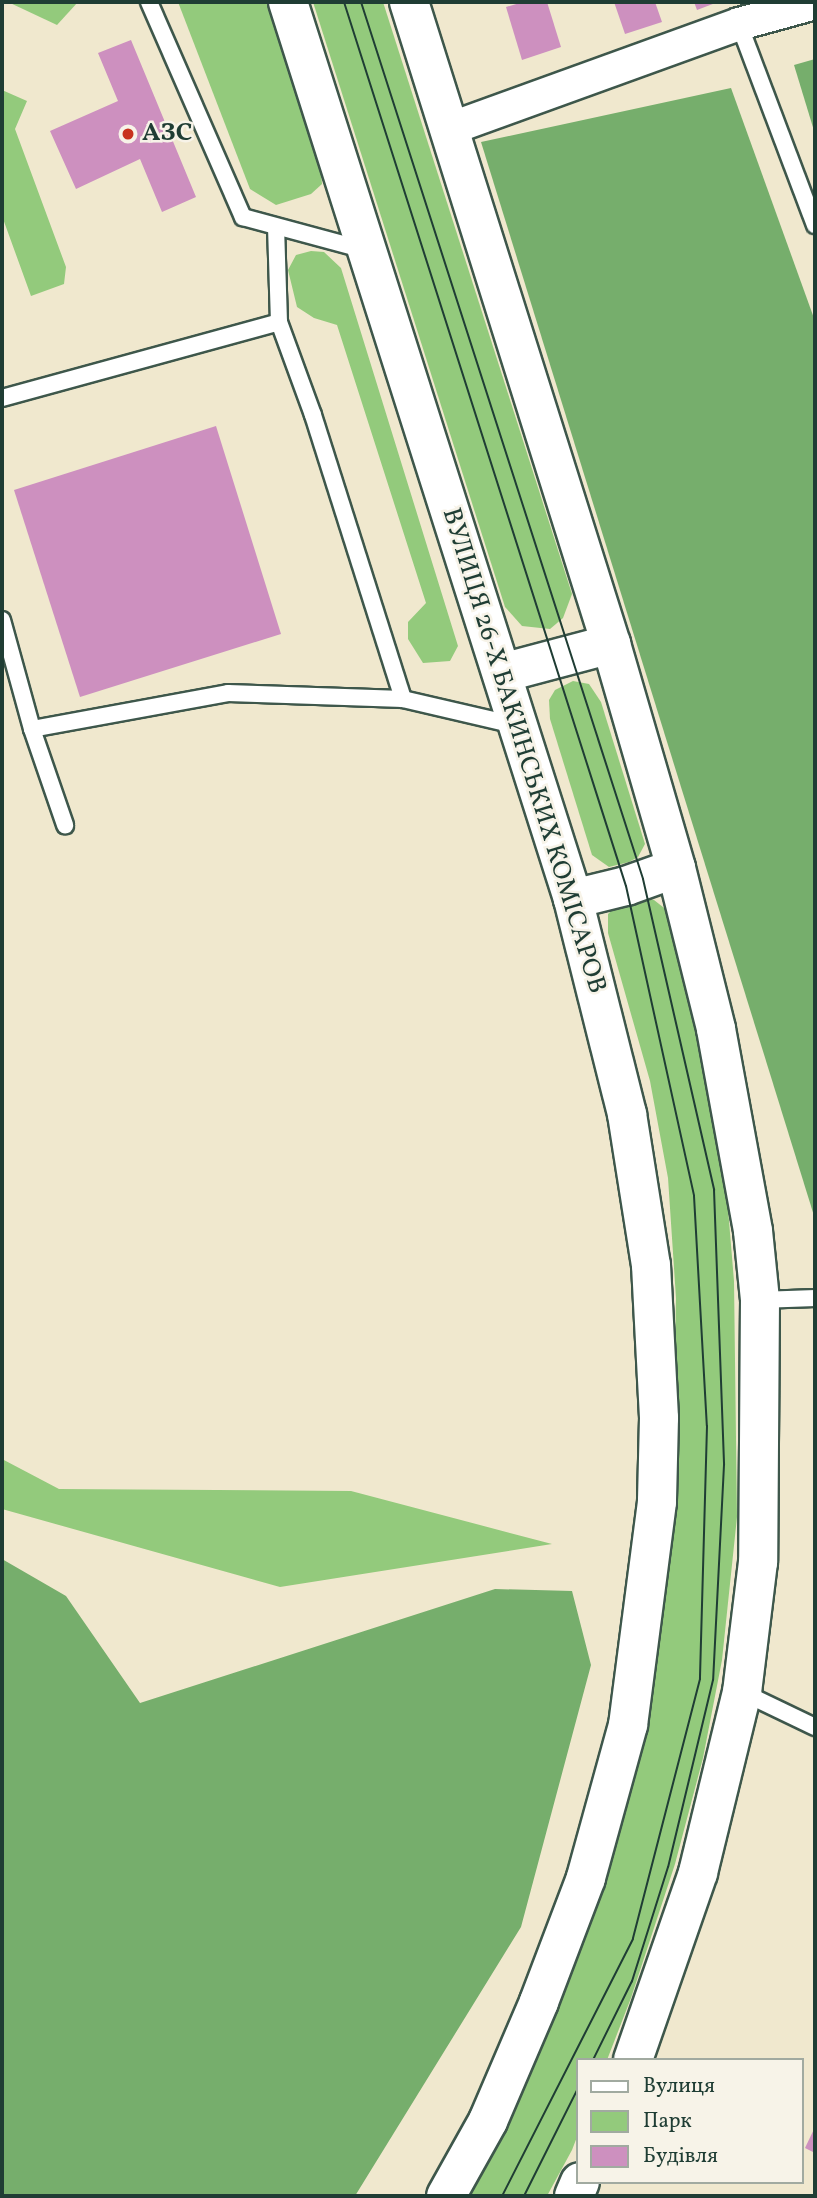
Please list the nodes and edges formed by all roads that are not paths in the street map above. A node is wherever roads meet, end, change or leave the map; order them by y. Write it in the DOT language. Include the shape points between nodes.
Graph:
graph roads {
  1 [pos="149,2"];
  2 [pos="288,2"];
  3 [pos="409,2"];
  4 [pos="815,3"];
  5 [pos="739,24"];
  6 [pos="449,129"];
  7 [pos="815,225"];
  8 [pos="276,228"];
  9 [pos="366,250"];
  10 [pos="279,323"];
  11 [pos="2,398"];
  12 [pos="2,620"];
  13 [pos="611,644"];
  14 [pos="502,673"];
  15 [pos="403,699"];
  16 [pos="521,726"];
  17 [pos="32,729"];
  18 [pos="65,825"];
  19 [pos="676,868"];
  20 [pos="573,899"];
  21 [pos="815,1298"];
  22 [pos="761,1300"];
  23 [pos="742,1692"];
  24 [pos="815,1727"];
  25 [pos="634,2058"];
  26 [pos="446,2196"];
  1 -- 8 [label="lane" via="243,217"];
  2 -- 9 [label="street, ВУЛИЦЯ 26-Х БАКИНСЬКИХ КОМІСАРОВ"];
  3 -- 6 [label="street"];
  4 -- 5 [label="street"];
  5 -- 6 [label="street"];
  5 -- 7 [label="lane"];
  6 -- 13 [label="street"];
  8 -- 9 [label="lane"];
  8 -- 10 [label="lane"];
  9 -- 14 [label="street, ВУЛИЦЯ 26-Х БАКИНСЬКИХ КОМІСАРОВ"];
  10 -- 11 [label="lane"];
  10 -- 15 [label="lane"];
  12 -- 17 [label="lane"];
  13 -- 14 [label="street"];
  13 -- 19 [label="street"];
  14 -- 16 [label="street, ВУЛИЦЯ 26-Х БАКИНСЬКИХ КОМІСАРОВ"];
  15 -- 16 [label="lane"];
  15 -- 17 [label="lane" via="228,693"];
  16 -- 20 [label="street, ВУЛИЦЯ 26-Х БАКИНСЬКИХ КОМІСАРОВ"];
  17 -- 18 [label="lane"];
  19 -- 20 [label="street"];
  19 -- 22 [label="street" via="716,1029"];
  20 -- 26 [label="street, ВУЛИЦЯ 26-Х БАКИНСЬКИХ КОМІСАРОВ" via="627,1114 651,1265 659,1418 657,1503 628,1725 586,1878 488,2121"];
  21 -- 22 [label="lane"];
  22 -- 23 [label="street" via="758,1562"];
  23 -- 24 [label="lane"];
  23 -- 25 [label="street" via="698,1873"];
}
